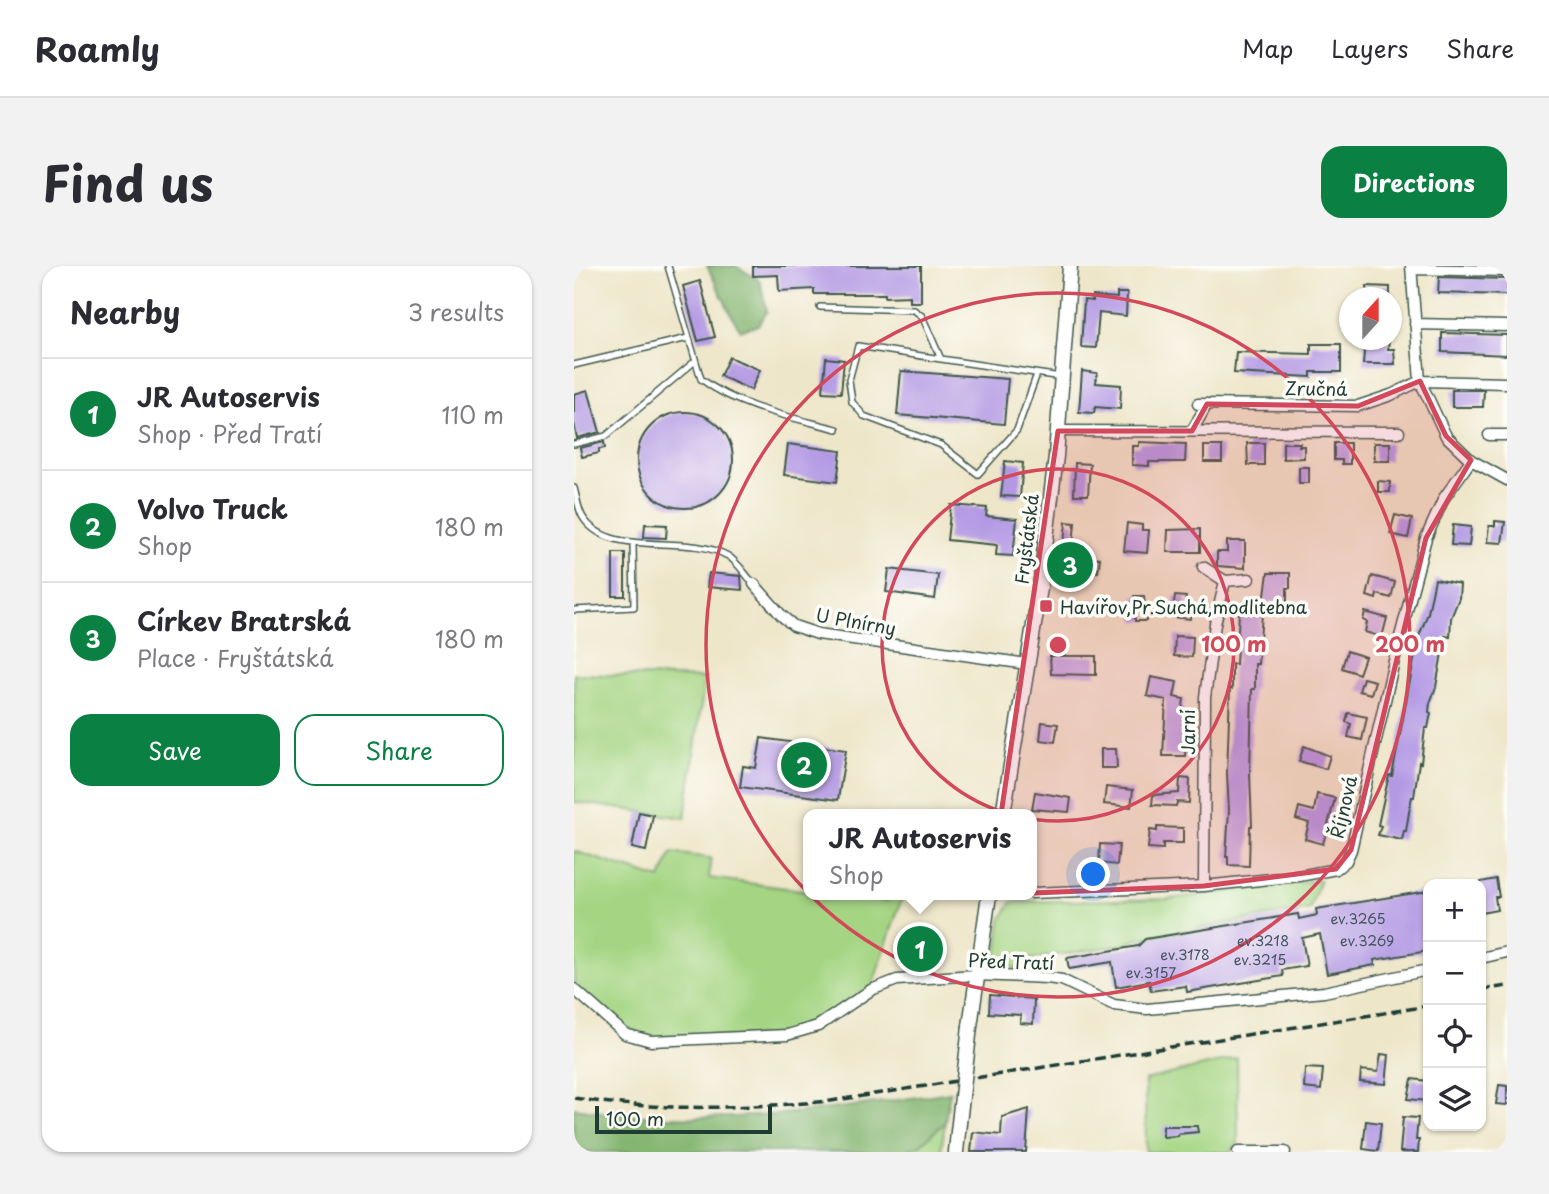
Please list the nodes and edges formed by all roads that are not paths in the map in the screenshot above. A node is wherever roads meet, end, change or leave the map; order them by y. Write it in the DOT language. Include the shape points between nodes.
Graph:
graph roads {
  1 [pos="668,266"];
  2 [pos="1070,266"];
  3 [pos="1412,267"];
  4 [pos="1507,271"];
  5 [pos="820,307"];
  6 [pos="1415,324"];
  7 [pos="1507,326"];
  8 [pos="688,338"];
  9 [pos="942,359"];
  10 [pos="694,362"];
  11 [pos="574,365"];
  12 [pos="1037,374"];
  13 [pos="1061,377"];
  14 [pos="1420,381"];
  15 [pos="1507,383"];
  16 [pos="837,429"];
  17 [pos="1058,431"];
  18 [pos="1192,431"];
  19 [pos="1399,432"];
  20 [pos="1489,435"];
  21 [pos="1507,435"];
  22 [pos="574,444"];
  23 [pos="1471,460"];
  24 [pos="1507,480"];
  25 [pos="574,488"];
  26 [pos="575,496"];
  27 [pos="633,542"];
  28 [pos="1203,567"];
  29 [pos="1249,579"];
  30 [pos="1225,580"];
  31 [pos="754,584"];
  32 [pos="574,610"];
  33 [pos="1027,664"];
  34 [pos="1004,809"];
  35 [pos="1204,886"];
  36 [pos="1037,893"];
  37 [pos="988,900"];
  38 [pos="1507,952"];
  39 [pos="1486,957"];
  40 [pos="1423,971"];
  41 [pos="976,975"];
  42 [pos="574,989"];
  43 [pos="956,1152"];
  44 [pos="1238,1152"];
  45 [pos="1285,1152"];
  1 -- 8 [label="lane"];
  2 -- 13 [label="street, Fryštátská"];
  3 -- 4 [label="street"];
  3 -- 6 [label="street"];
  5 -- 9 [label="lane" via="914,310 922,316"];
  6 -- 7 [label="street"];
  6 -- 14 [label="street"];
  8 -- 10 [label="lane"];
  8 -- 11 [label="lane"];
  9 -- 12 [label="lane"];
  9 -- 12 [label="lane" via="858,346 849,380 852,402 864,416 941,445 978,474 1017,430"];
  10 -- 16 [label="lane" via="701,379 713,388 770,412"];
  10 -- 22 [label="lane" via="606,436"];
  12 -- 13 [label="lane"];
  13 -- 17 [label="street, Fryštátská"];
  14 -- 15 [label="street"];
  14 -- 18 [label="street, Zručná" via="1358,406 1202,404"];
  14 -- 23 [label="street" via="1446,436"];
  17 -- 18 [label="street"];
  17 -- 33 [label="street, Fryštátská"];
  18 -- 19 [label="street"];
  20 -- 21 [label="street"];
  23 -- 24 [label="street"];
  23 -- 35 [label="street, Říjnová" via="1444,498 1426,538 1346,861 1336,869 1312,874"];
  25 -- 26 [label="lane, U Plnírny"];
  26 -- 27 [label="lane, U Plnírny" via="583,518 600,535"];
  27 -- 31 [label="lane, U Plnírny" via="693,544 729,557"];
  27 -- 32 [label="lane" via="634,607"];
  28 -- 30 [label="street"];
  29 -- 30 [label="street"];
  30 -- 35 [label="street, Jarní" via="1205,698"];
  31 -- 33 [label="street, U Plnírny" via="794,626 818,634"];
  33 -- 34 [label="street, Fryštátská"];
  35 -- 36 [label="street, Říjnová"];
  37 -- 41 [label="street"];
  38 -- 39 [label="street"];
  40 -- 41 [label="street, Před Tratí" via="1324,992 1147,1009 1114,1005 1062,980"];
  41 -- 42 [label="street, Před Tratí" via="897,980 871,990 818,1026 787,1035 650,1041 625,1034"];
  41 -- 43 [label="street, bridge"];
  44 -- 45 [label="street"];
}
